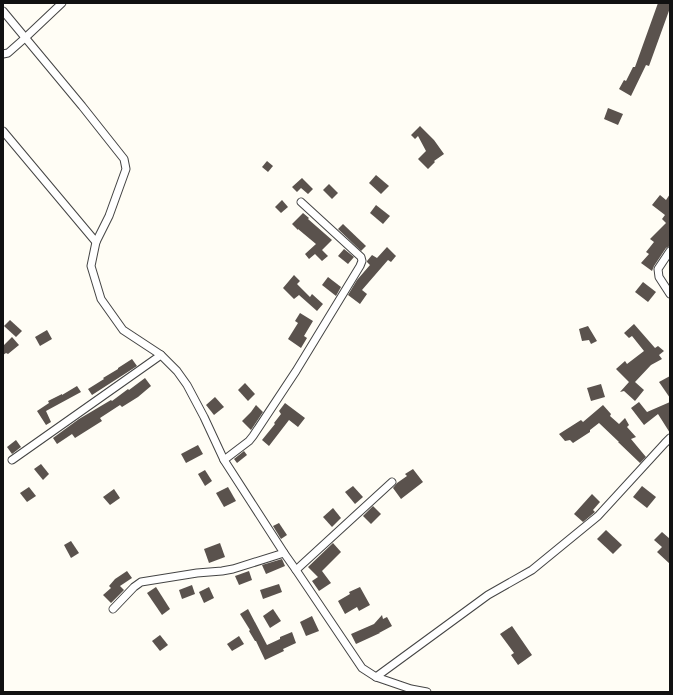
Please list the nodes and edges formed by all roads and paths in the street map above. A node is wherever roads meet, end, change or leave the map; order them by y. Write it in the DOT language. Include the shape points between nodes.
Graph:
graph roads {
  1 [pos="62,3"];
  2 [pos="3,11"];
  3 [pos="25,38"];
  4 [pos="3,54"];
  5 [pos="3,131"];
  6 [pos="301,202"];
  7 [pos="96,242"];
  8 [pos="670,251"];
  9 [pos="670,294"];
  10 [pos="161,355"];
  11 [pos="670,438"];
  12 [pos="12,460"];
  13 [pos="224,460"];
  14 [pos="392,482"];
  15 [pos="284,553"];
  16 [pos="296,570"];
  17 [pos="113,609"];
  18 [pos="376,677"];
  19 [pos="428,692"];
  1 -- 3 [label="street"];
  2 -- 3 [label="street"];
  3 -- 4 [label="street"];
  3 -- 7 [label="street" via="124,159 126,169 109,216"];
  5 -- 7 [label="street"];
  6 -- 13 [label="street" via="361,257 362,261 296,371 253,436"];
  7 -- 10 [label="street" via="91,266 101,299 123,330"];
  8 -- 9 [label="street" via="658,269 659,277"];
  10 -- 12 [label="street"];
  10 -- 13 [label="street" via="188,386"];
  11 -- 18 [label="street" via="598,516 538,565 488,595"];
  13 -- 15 [label="street"];
  14 -- 16 [label="street"];
  15 -- 16 [label="street"];
  15 -- 17 [label="street" via="233,570 141,582"];
  16 -- 18 [label="street" via="362,668"];
  18 -- 19 [label="street"];
}
